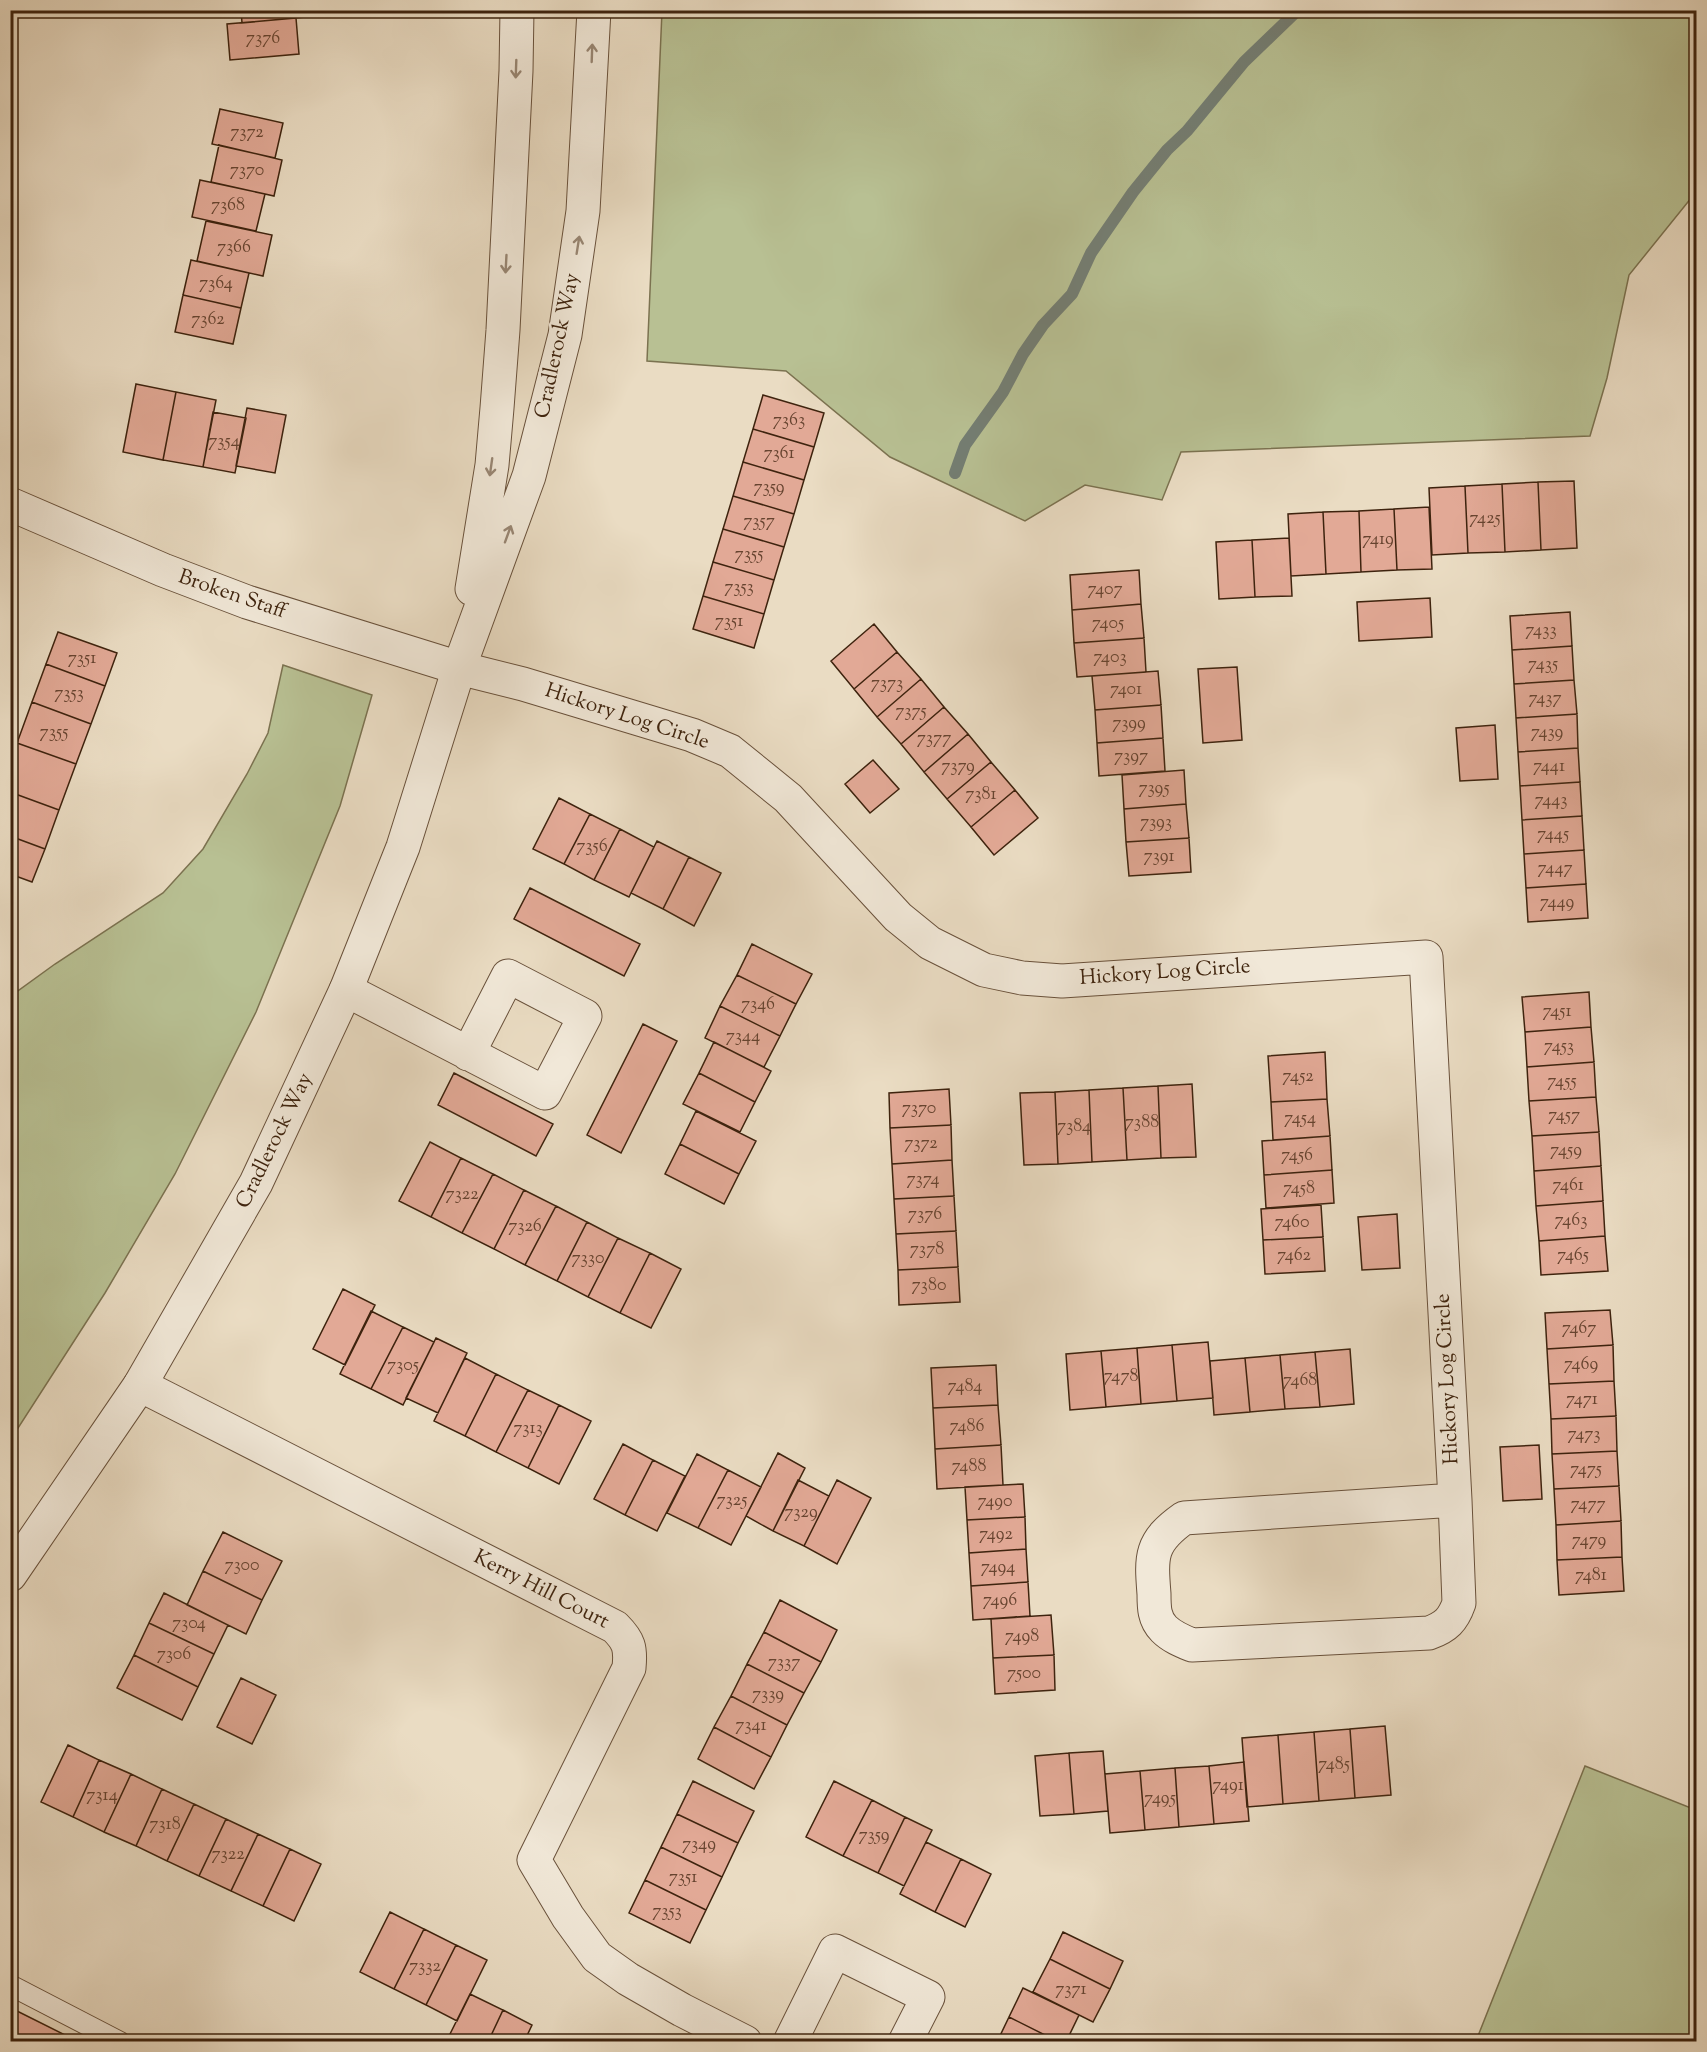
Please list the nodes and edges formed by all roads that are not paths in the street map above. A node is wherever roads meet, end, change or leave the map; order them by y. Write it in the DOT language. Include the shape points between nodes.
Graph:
graph roads {
  1 [pos="517,10"];
  2 [pos="594,10"];
  3 [pos="10,504"];
  4 [pos="459,668"];
  5 [pos="346,990"];
  6 [pos="468,1054"];
  7 [pos="140,1385"];
  8 [pos="1455,1500"];
  9 [pos="10,1575"];
  10 [pos="10,1985"];
  11 [pos="120,2042"];
  12 [pos="745,2042"];
  13 [pos="790,2042"];
  14 [pos="905,2042"];
  1 -- 4 [label="street, Cradlerock Way, one-way" via="496,420"];
  4 -- 2 [label="street, Cradlerock Way, one-way" via="529,476 565,335 583,210"];
  3 -- 4 [label="street, Broken Staff" via="247,602"];
  4 -- 5 [label="street, Cradlerock Way" via="403,847"];
  4 -- 8 [label="street, Hickory Log Circle" via="692,735 730,751 788,798 898,917 930,943 984,970 1062,981 1426,957"];
  5 -- 6 [label="street"];
  5 -- 7 [label="street, Cradlerock Way" via="256,1182"];
  7 -- 9 [label="street, Cradlerock Way"];
  7 -- 12 [label="street, Kerry Hill Court" via="615,1627 627,1639 629,1668 534,1860 597,1957 673,2005"];
  8 -- 8 [label="street, Hickory Log Circle" via="1184,1518 1158,1542 1151,1562 1155,1614 1163,1628 1192,1645 1430,1633 1444,1628 1455,1616 1459,1603"];
  10 -- 11 [label="lane"];
  13 -- 14 [label="street" via="835,1951 928,1997"];
}
